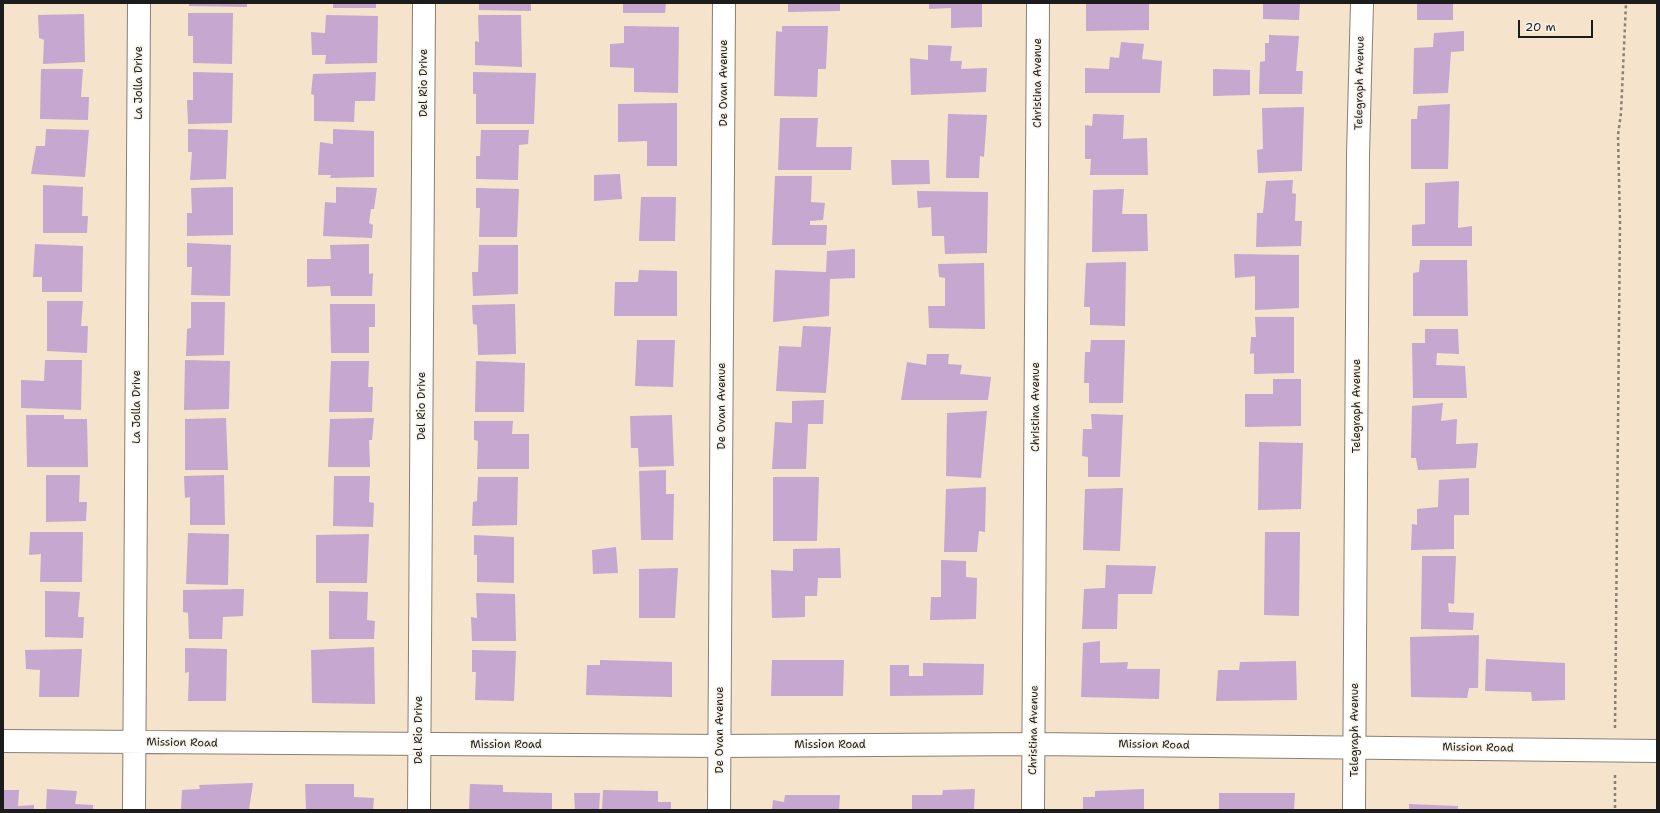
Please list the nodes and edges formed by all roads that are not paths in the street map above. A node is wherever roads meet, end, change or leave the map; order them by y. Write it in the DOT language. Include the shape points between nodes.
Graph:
graph roads {
  1 [pos="139,3"];
  2 [pos="424,3"];
  3 [pos="724,3"];
  4 [pos="1038,3"];
  5 [pos="1362,3"];
  6 [pos="3,741"];
  7 [pos="136,743"];
  8 [pos="1033,744"];
  9 [pos="419,745"];
  10 [pos="720,746"];
  11 [pos="1354,747"];
  12 [pos="1657,751"];
  13 [pos="134,810"];
  14 [pos="419,810"];
  15 [pos="719,810"];
  16 [pos="1033,810"];
  17 [pos="1354,810"];
  1 -- 7 [label="street, La Jolla Drive"];
  2 -- 9 [label="street, Del Rio Drive"];
  3 -- 10 [label="street, De Ovan Avenue"];
  4 -- 8 [label="street, Christina Avenue"];
  5 -- 11 [label="street, Telegraph Avenue" via="1358,155"];
  6 -- 7 [label="street, Mission Road"];
  7 -- 9 [label="street, Mission Road"];
  7 -- 13 [label="street, La Jolla Drive"];
  8 -- 10 [label="street, Mission Road"];
  8 -- 11 [label="street, Mission Road"];
  8 -- 16 [label="street, Christina Avenue"];
  9 -- 10 [label="street, Mission Road"];
  9 -- 14 [label="street, Del Rio Drive"];
  10 -- 15 [label="street, De Ovan Avenue"];
  11 -- 12 [label="street, Mission Road"];
  11 -- 17 [label="street, Telegraph Avenue"];
}
